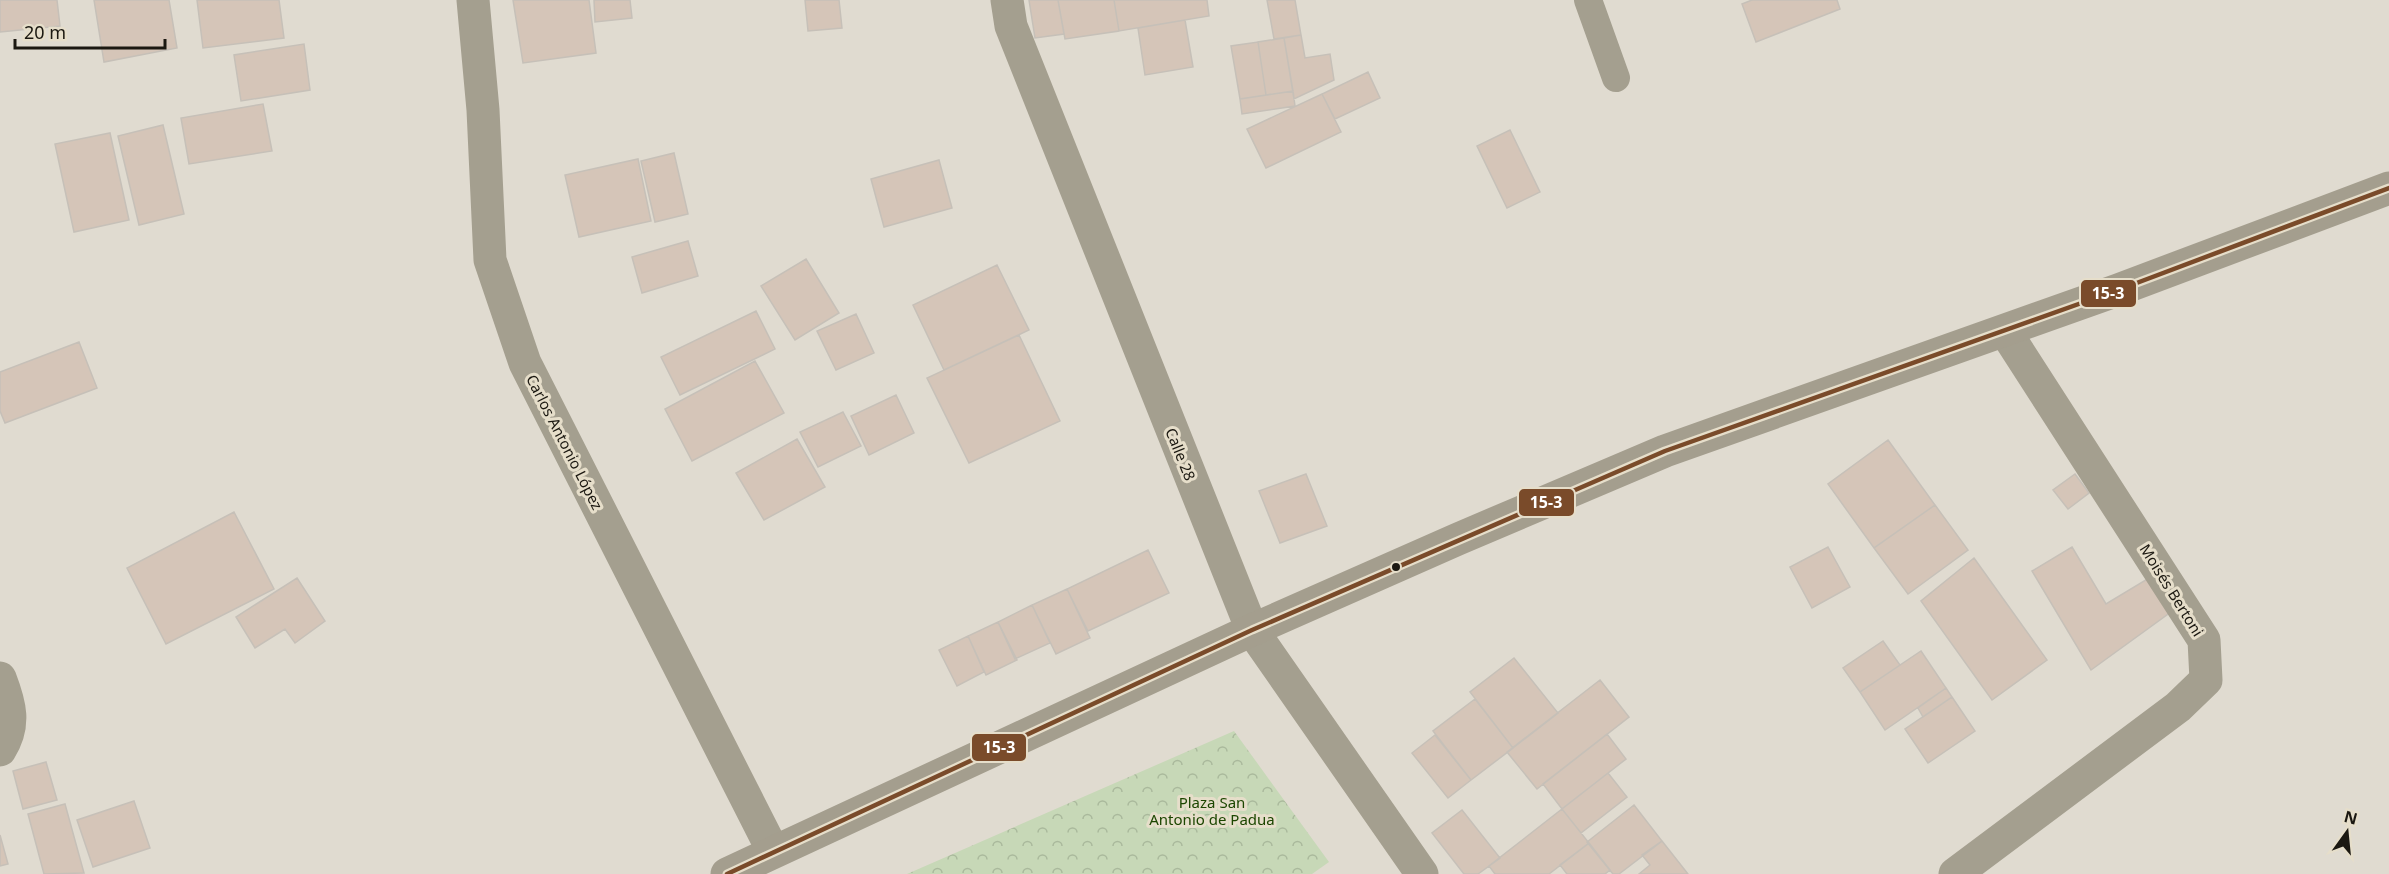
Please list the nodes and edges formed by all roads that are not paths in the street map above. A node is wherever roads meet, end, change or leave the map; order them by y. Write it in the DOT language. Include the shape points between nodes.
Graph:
graph roads {
  1 [pos="473,0"];
  2 [pos="1006,0"];
  3 [pos="1588,0"];
  4 [pos="1616,78"];
  5 [pos="2389,188"];
  6 [pos="2006,331"];
  7 [pos="1252,630"];
  8 [pos="0,678"];
  9 [pos="0,750"];
  10 [pos="773,851"];
  11 [pos="727,874"];
  12 [pos="1422,874"];
  13 [pos="1955,874"];
  1 -- 10 [label="street, Carlos Antonio López" via="490,260 525,363"];
  2 -- 7 [label="street, Calle 28" via="1011,27"];
  3 -- 4 [label="lane"];
  5 -- 6 [label="main road"];
  6 -- 7 [label="main road" via="1665,451"];
  6 -- 13 [label="street, Moisés Bertoni" via="2204,640 2206,680 2178,707"];
  7 -- 10 [label="main road"];
  7 -- 12 [label="street, Calle 28"];
  8 -- 9 [label="street" via="9,702 10,733"];
  10 -- 11 [label="main road"];
}
